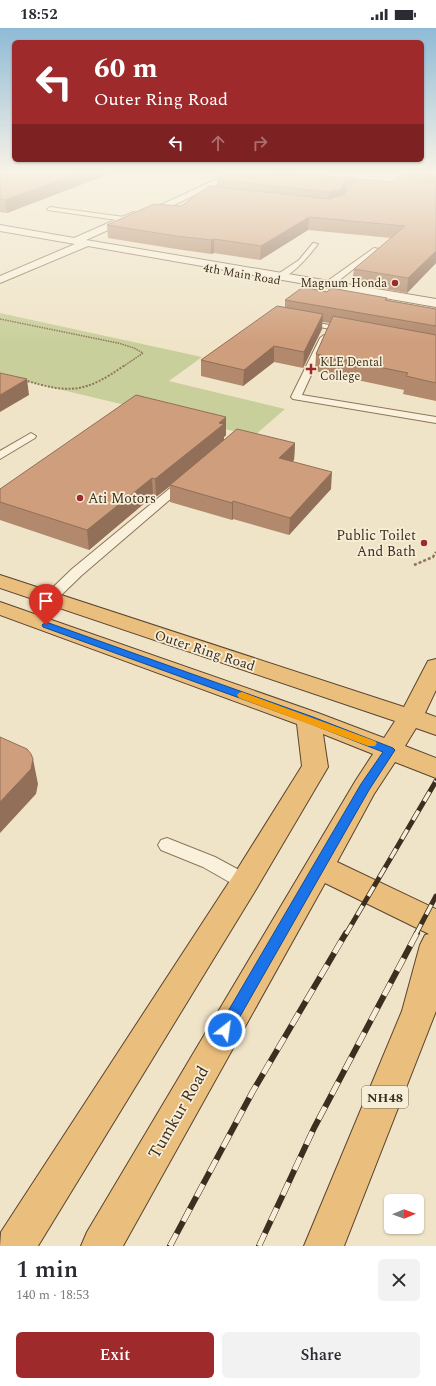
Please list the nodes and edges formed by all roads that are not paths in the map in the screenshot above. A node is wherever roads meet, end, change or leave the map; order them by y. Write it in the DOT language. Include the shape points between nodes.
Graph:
graph roads {
  1 [pos="4,229"];
  2 [pos="105,229"];
  3 [pos="113,229"];
  4 [pos="0,234"];
  5 [pos="76,244"];
  6 [pos="315,244"];
  7 [pos="376,249"];
  8 [pos="0,273"];
  9 [pos="281,276"];
  10 [pos="0,280"];
  11 [pos="329,284"];
  12 [pos="436,304"];
  13 [pos="436,309"];
  14 [pos="294,320"];
  15 [pos="329,326"];
  16 [pos="352,331"];
  17 [pos="436,420"];
  18 [pos="31,436"];
  19 [pos="0,456"];
  20 [pos="192,475"];
  21 [pos="0,581"];
  22 [pos="50,598"];
  23 [pos="0,608"];
  24 [pos="436,666"];
  25 [pos="411,717"];
  26 [pos="309,719"];
  27 [pos="436,726"];
  28 [pos="390,750"];
  29 [pos="436,768"];
  30 [pos="167,845"];
  31 [pos="319,867"];
  32 [pos="245,882"];
  33 [pos="436,923"];
  34 [pos="436,944"];
  35 [pos="428,1001"];
  36 [pos="15,1246"];
  37 [pos="101,1246"];
  38 [pos="324,1246"];
  1 -- 5 [label="street, 4th Main Road"];
  2 -- 5 [label="street"];
  3 -- 5 [label="street"];
  4 -- 5 [label="street, 4th Main Road"];
  5 -- 8 [label="street"];
  5 -- 9 [label="street"];
  5 -- 10 [label="street"];
  5 -- 13 [label="street, 4th Main Road"];
  6 -- 9 [label="lane" via="301,261"];
  7 -- 11 [label="lane"];
  9 -- 11 [label="street"];
  11 -- 12 [label="street"];
  14 -- 15 [label="lane"];
  15 -- 16 [label="lane"];
  15 -- 17 [label="lane" via="296,397"];
  18 -- 19 [label="lane"];
  20 -- 22 [label="lane"];
  21 -- 22 [label="highway, Outer Ring Road"];
  22 -- 25 [label="highway, Outer Ring Road"];
  23 -- 26 [label="highway, Outer Ring Road"];
  24 -- 25 [label="highway, Tumkur Road"];
  25 -- 27 [label="highway, Outer Ring Road"];
  25 -- 28 [label="highway, Tumkur Road"];
  26 -- 28 [label="highway, Outer Ring Road"];
  26 -- 32 [label="highway" via="315,767"];
  28 -- 29 [label="highway, Outer Ring Road"];
  28 -- 31 [label="highway, Tumkur Road" via="365,787"];
  30 -- 32 [label="lane" via="209,862"];
  31 -- 33 [label="highway"];
  31 -- 37 [label="highway, Tumkur Road"];
  32 -- 36 [label="highway"];
  34 -- 35 [label="highway, NH48"];
  35 -- 38 [label="highway, NH48"];
}
